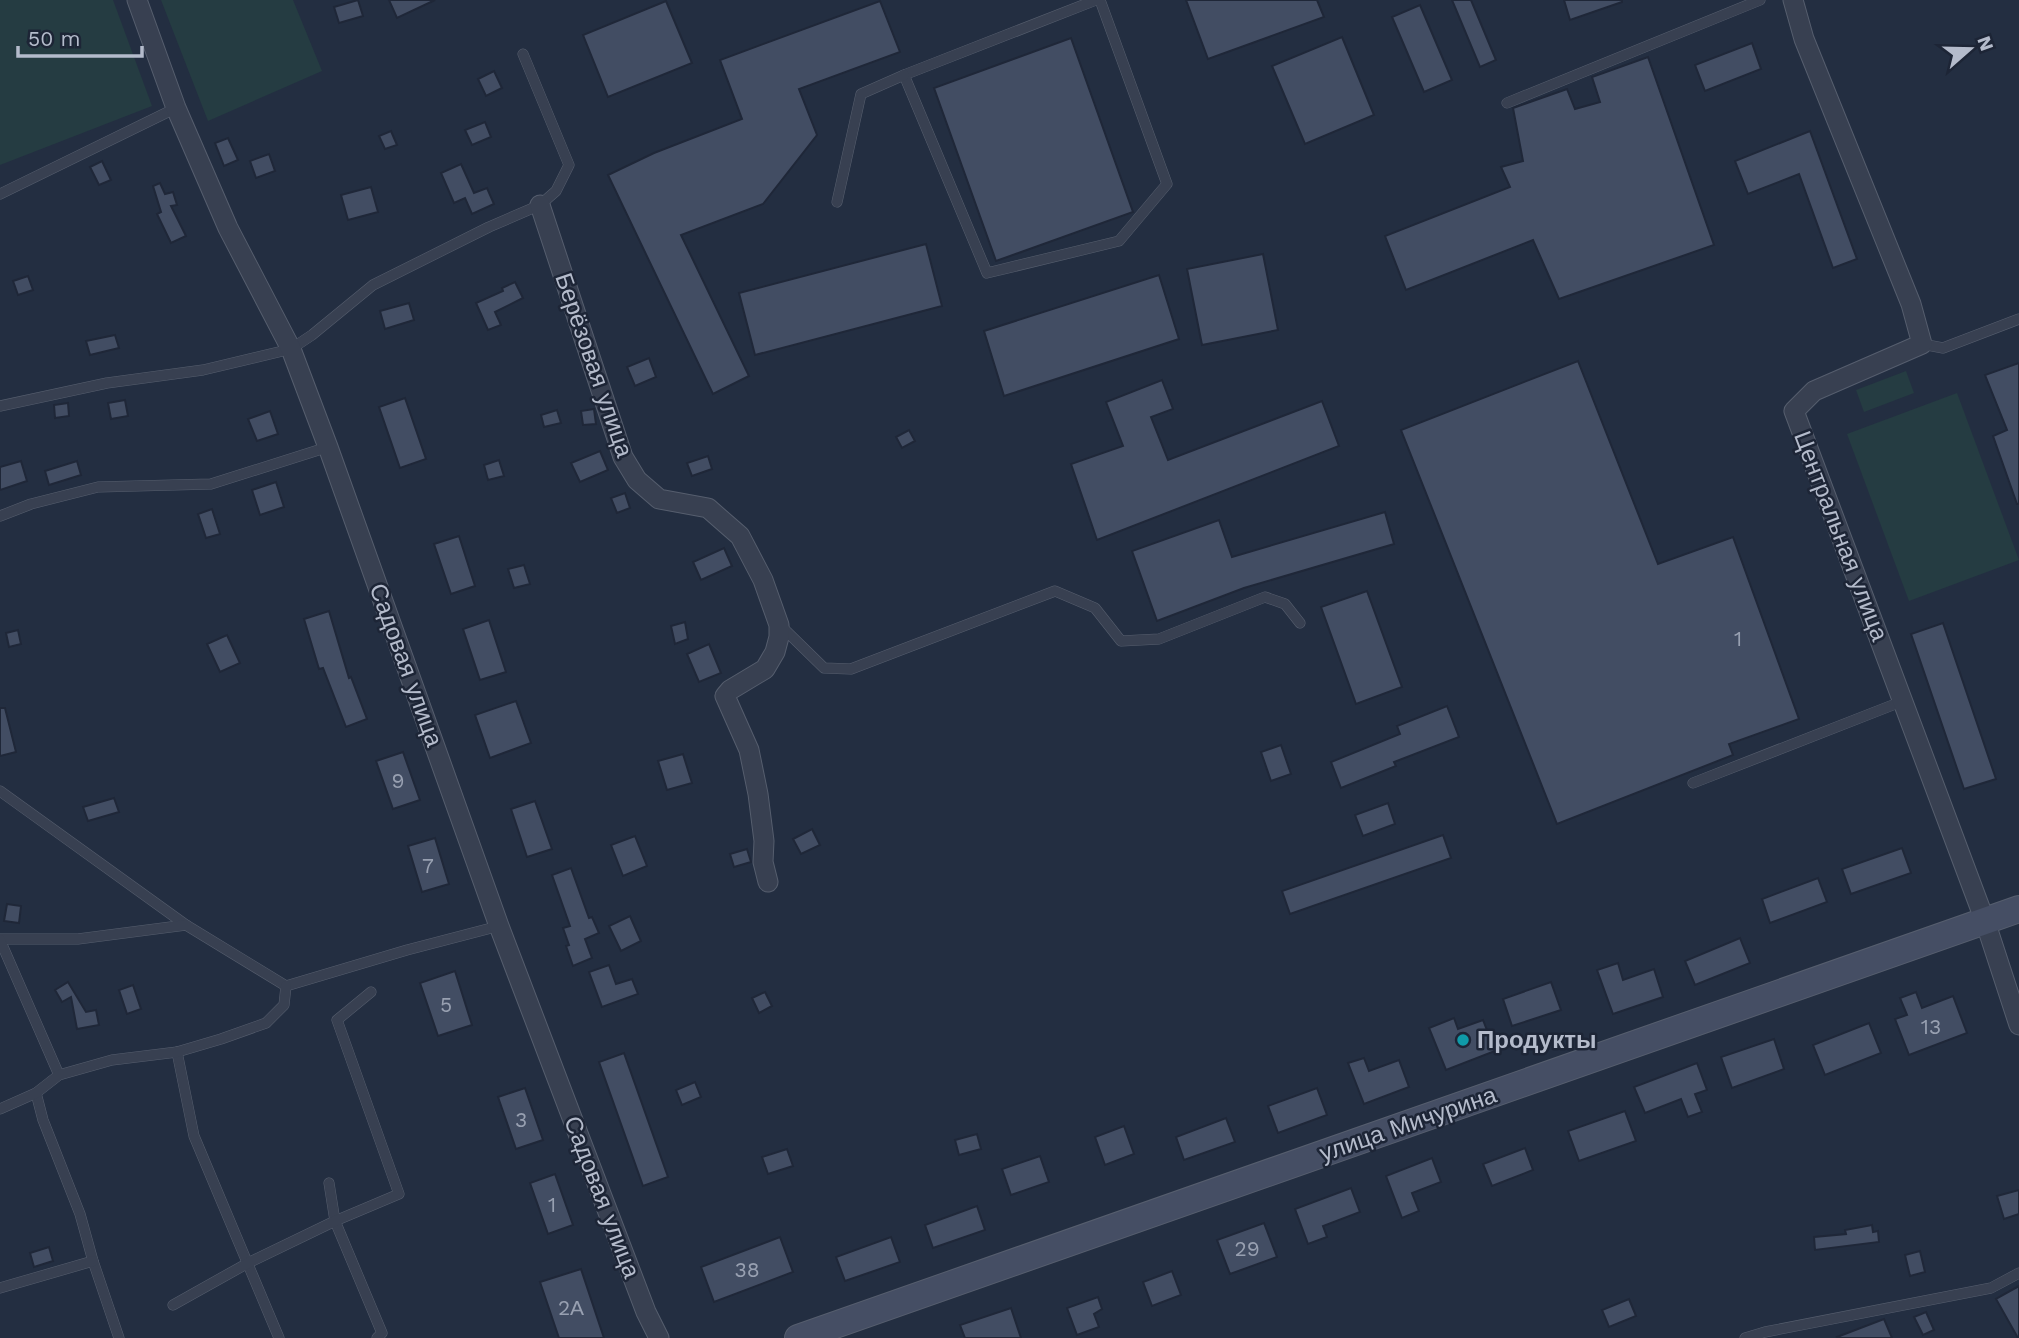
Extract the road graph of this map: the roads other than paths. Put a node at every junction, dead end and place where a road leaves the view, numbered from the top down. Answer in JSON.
{"nodes":[{"id":1,"x":137,"y":0,"type":"edge"},
{"id":2,"x":1098,"y":0,"type":"edge"},
{"id":3,"x":1760,"y":0,"type":"edge"},
{"id":4,"x":1793,"y":0,"type":"edge"},
{"id":5,"x":523,"y":54,"type":"dead end"},
{"id":6,"x":904,"y":75,"type":"junction"},
{"id":7,"x":1507,"y":103,"type":"dead end"},
{"id":8,"x":176,"y":108,"type":"junction"},
{"id":9,"x":0,"y":194,"type":"edge"},
{"id":10,"x":837,"y":202,"type":"dead end"},
{"id":11,"x":540,"y":205,"type":"junction"},
{"id":12,"x":2019,"y":319,"type":"edge"},
{"id":13,"x":1922,"y":344,"type":"junction"},
{"id":14,"x":291,"y":349,"type":"junction"},
{"id":15,"x":0,"y":406,"type":"edge"},
{"id":16,"x":328,"y":447,"type":"junction"},
{"id":17,"x":0,"y":516,"type":"edge"},
{"id":18,"x":1300,"y":623,"type":"dead end"},
{"id":19,"x":779,"y":625,"type":"junction"},
{"id":20,"x":1903,"y":701,"type":"junction"},
{"id":21,"x":1693,"y":783,"type":"dead end"},
{"id":22,"x":0,"y":791,"type":"edge"},
{"id":23,"x":768,"y":882,"type":"dead end"},
{"id":24,"x":2019,"y":909,"type":"edge"},
{"id":25,"x":1985,"y":921,"type":"junction"},
{"id":26,"x":186,"y":925,"type":"junction"},
{"id":27,"x":499,"y":926,"type":"junction"},
{"id":28,"x":0,"y":939,"type":"edge"},
{"id":29,"x":285,"y":986,"type":"junction"},
{"id":30,"x":371,"y":992,"type":"dead end"},
{"id":31,"x":2019,"y":1026,"type":"edge"},
{"id":32,"x":177,"y":1052,"type":"junction"},
{"id":33,"x":59,"y":1075,"type":"junction"},
{"id":34,"x":36,"y":1093,"type":"junction"},
{"id":35,"x":0,"y":1109,"type":"edge"},
{"id":36,"x":329,"y":1183,"type":"dead end"},
{"id":37,"x":335,"y":1221,"type":"junction"},
{"id":38,"x":93,"y":1261,"type":"junction"},
{"id":39,"x":248,"y":1263,"type":"junction"},
{"id":40,"x":2019,"y":1273,"type":"edge"},
{"id":41,"x":0,"y":1288,"type":"edge"},
{"id":42,"x":173,"y":1306,"type":"dead end"},
{"id":43,"x":119,"y":1338,"type":"edge"},
{"id":44,"x":279,"y":1338,"type":"edge"},
{"id":45,"x":377,"y":1338,"type":"edge"},
{"id":46,"x":659,"y":1338,"type":"edge"},
{"id":47,"x":798,"y":1338,"type":"edge"},
{"id":48,"x":1745,"y":1338,"type":"edge"}],
"edges":[{"from":1,"to":8,"type":"street","name":"Садовая улица"},
{"from":2,"to":6,"type":"lane"},
{"from":2,"to":6,"type":"lane"},
{"from":3,"to":7,"type":"lane"},
{"from":4,"to":13,"type":"street"},
{"from":5,"to":11,"type":"lane"},
{"from":6,"to":10,"type":"lane"},
{"from":8,"to":9,"type":"lane"},
{"from":8,"to":14,"type":"street","name":"Садовая улица"},
{"from":11,"to":14,"type":"lane"},
{"from":11,"to":19,"type":"street","name":"Берёзовая улица"},
{"from":12,"to":13,"type":"lane"},
{"from":13,"to":20,"type":"street","name":"Центральная улица"},
{"from":14,"to":15,"type":"lane"},
{"from":14,"to":16,"type":"street","name":"Садовая улица"},
{"from":16,"to":17,"type":"lane"},
{"from":16,"to":27,"type":"street","name":"Садовая улица"},
{"from":18,"to":19,"type":"lane"},
{"from":19,"to":23,"type":"street"},
{"from":20,"to":21,"type":"lane"},
{"from":20,"to":25,"type":"street","name":"Центральная улица"},
{"from":22,"to":26,"type":"lane"},
{"from":24,"to":25,"type":"street","name":"улица Мичурина"},
{"from":25,"to":31,"type":"street","name":"Центральная улица"},
{"from":25,"to":47,"type":"street","name":"улица Мичурина"},
{"from":26,"to":28,"type":"lane"},
{"from":26,"to":29,"type":"lane"},
{"from":27,"to":29,"type":"lane"},
{"from":27,"to":46,"type":"street","name":"Садовая улица"},
{"from":28,"to":33,"type":"lane"},
{"from":29,"to":32,"type":"lane"},
{"from":30,"to":37,"type":"lane"},
{"from":32,"to":33,"type":"lane"},
{"from":32,"to":39,"type":"lane"},
{"from":33,"to":34,"type":"lane"},
{"from":34,"to":35,"type":"lane"},
{"from":34,"to":38,"type":"lane"},
{"from":36,"to":37,"type":"lane"},
{"from":37,"to":39,"type":"lane"},
{"from":37,"to":45,"type":"lane"},
{"from":38,"to":41,"type":"lane"},
{"from":38,"to":43,"type":"lane"},
{"from":39,"to":42,"type":"lane"},
{"from":39,"to":44,"type":"lane"},
{"from":40,"to":48,"type":"lane"}]}
